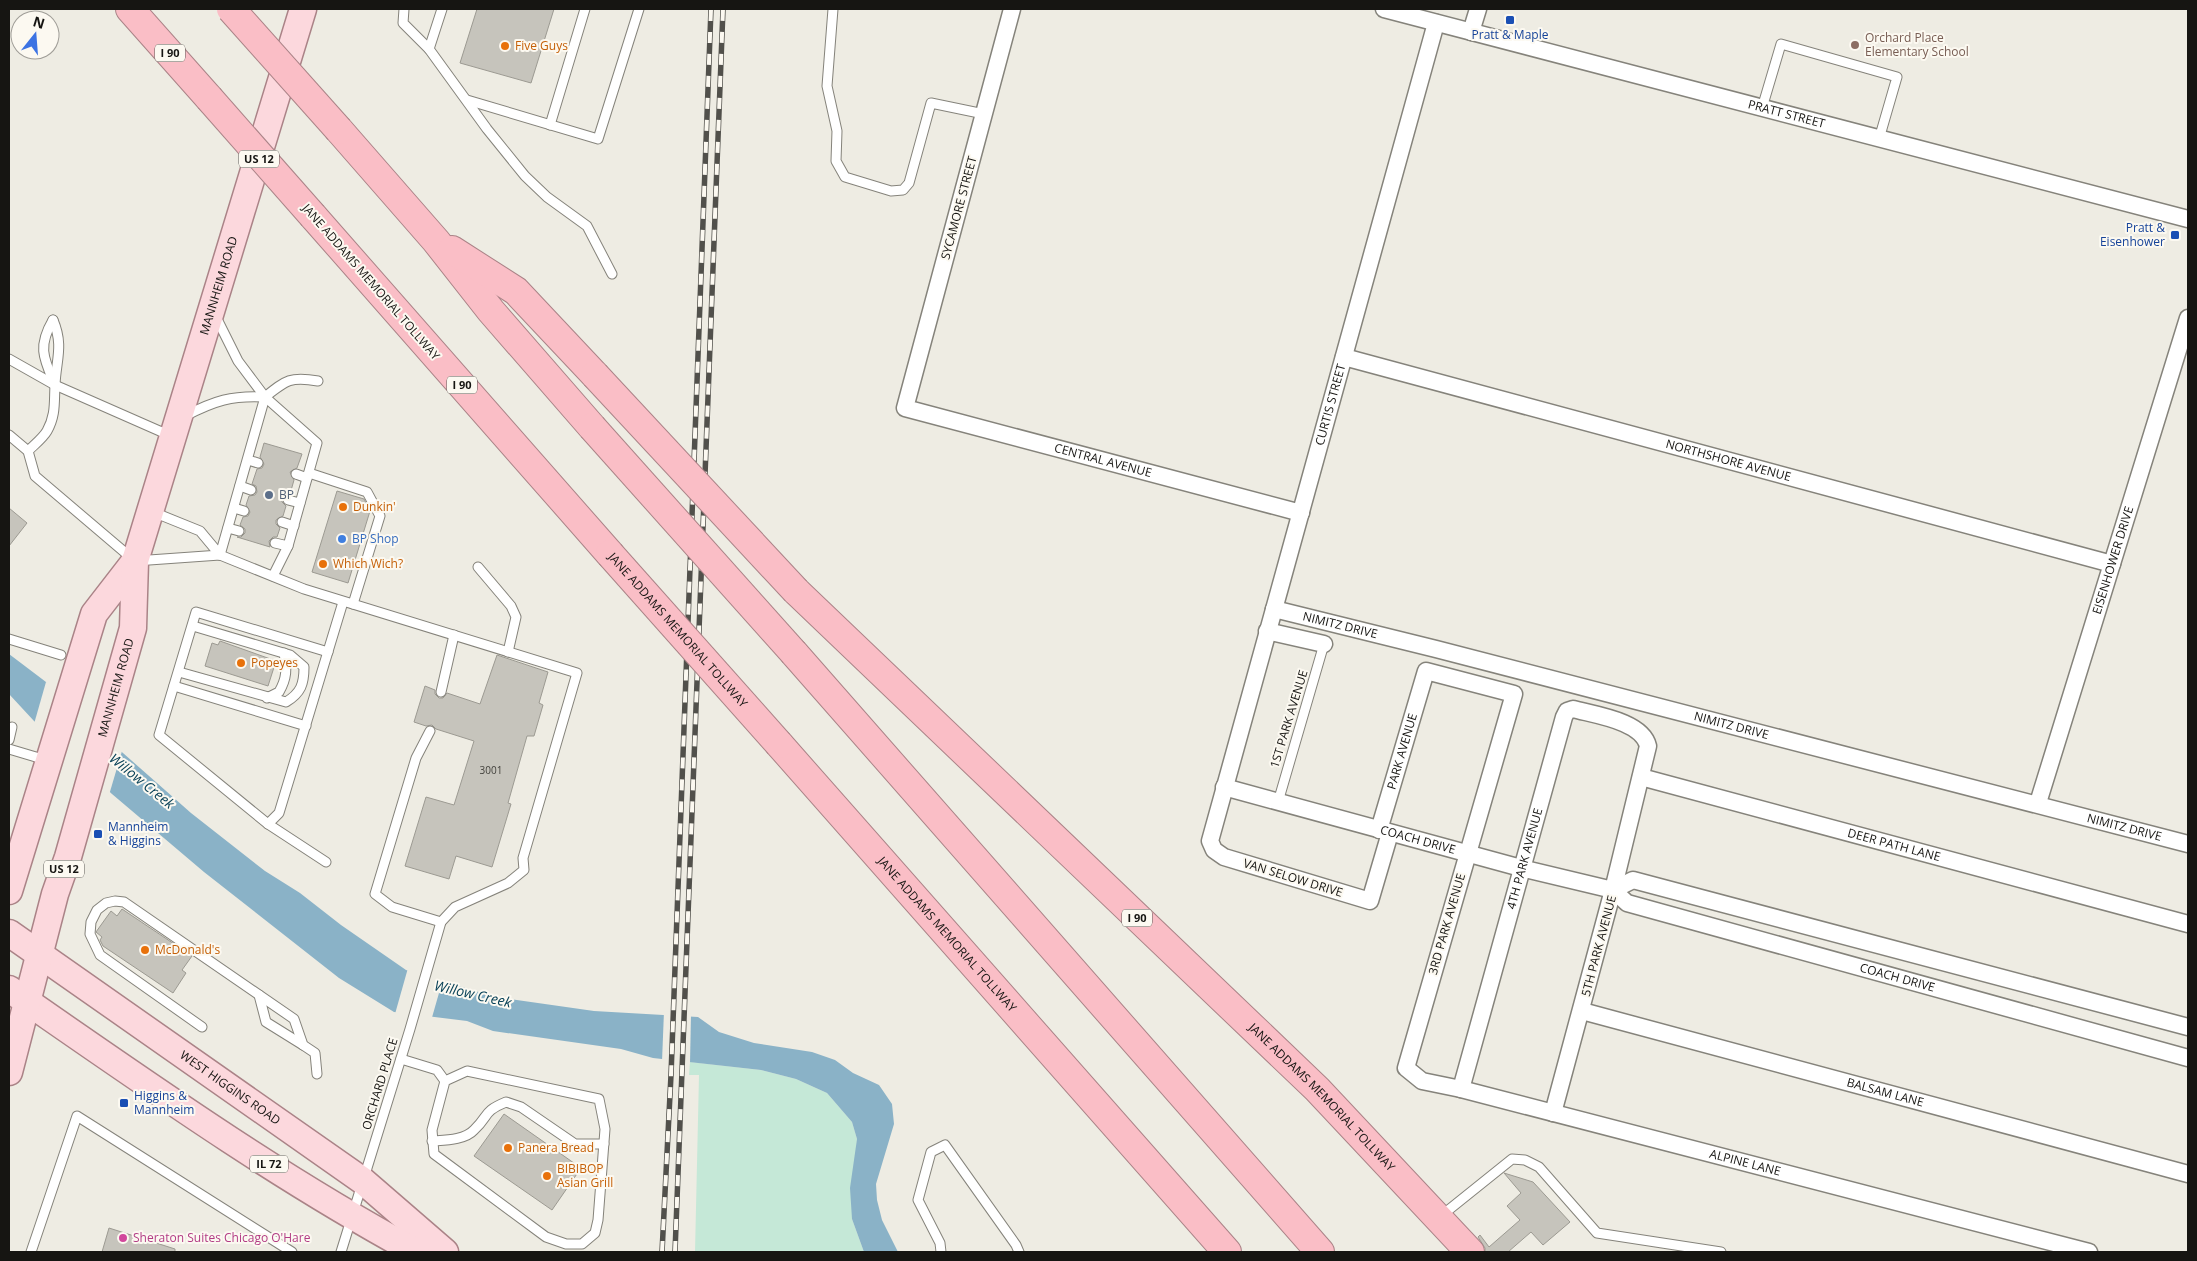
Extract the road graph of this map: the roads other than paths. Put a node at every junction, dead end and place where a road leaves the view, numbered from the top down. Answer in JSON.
{"nodes":[{"id":1,"x":130,"y":9,"type":"edge"},
{"id":2,"x":231,"y":9,"type":"edge"},
{"id":3,"x":303,"y":9,"type":"edge"},
{"id":4,"x":404,"y":9,"type":"edge"},
{"id":5,"x":442,"y":9,"type":"edge"},
{"id":6,"x":585,"y":9,"type":"edge"},
{"id":7,"x":639,"y":9,"type":"edge"},
{"id":8,"x":833,"y":9,"type":"edge"},
{"id":9,"x":1012,"y":9,"type":"edge"},
{"id":10,"x":1384,"y":9,"type":"edge"},
{"id":11,"x":1478,"y":9,"type":"edge"},
{"id":12,"x":1436,"y":23,"type":"junction"},
{"id":13,"x":1471,"y":32,"type":"junction"},
{"id":14,"x":429,"y":49,"type":"junction"},
{"id":15,"x":467,"y":100,"type":"junction"},
{"id":16,"x":1762,"y":108,"type":"junction"},
{"id":17,"x":984,"y":114,"type":"junction"},
{"id":18,"x":550,"y":125,"type":"junction"},
{"id":19,"x":1879,"y":139,"type":"junction"},
{"id":20,"x":2188,"y":219,"type":"edge"},
{"id":21,"x":436,"y":240,"type":"junction"},
{"id":22,"x":612,"y":274,"type":"dead end"},
{"id":23,"x":212,"y":308,"type":"junction"},
{"id":24,"x":2188,"y":318,"type":"edge"},
{"id":25,"x":1344,"y":357,"type":"junction"},
{"id":26,"x":9,"y":359,"type":"edge"},
{"id":27,"x":318,"y":381,"type":"dead end"},
{"id":28,"x":55,"y":385,"type":"junction"},
{"id":29,"x":265,"y":397,"type":"junction"},
{"id":30,"x":905,"y":408,"type":"joint"},
{"id":31,"x":175,"y":428,"type":"junction"},
{"id":32,"x":9,"y":435,"type":"edge"},
{"id":33,"x":28,"y":451,"type":"junction"},
{"id":34,"x":248,"y":460,"type":"junction"},
{"id":35,"x":258,"y":463,"type":"dead end"},
{"id":36,"x":296,"y":474,"type":"dead end"},
{"id":37,"x":308,"y":476,"type":"junction"},
{"id":38,"x":240,"y":486,"type":"junction"},
{"id":39,"x":251,"y":490,"type":"dead end"},
{"id":40,"x":288,"y":500,"type":"dead end"},
{"id":41,"x":300,"y":503,"type":"junction"},
{"id":42,"x":234,"y":508,"type":"junction"},
{"id":43,"x":150,"y":511,"type":"junction"},
{"id":44,"x":244,"y":511,"type":"dead end"},
{"id":45,"x":1301,"y":513,"type":"junction"},
{"id":46,"x":282,"y":522,"type":"dead end"},
{"id":47,"x":294,"y":526,"type":"junction"},
{"id":48,"x":228,"y":528,"type":"junction"},
{"id":49,"x":238,"y":531,"type":"dead end"},
{"id":50,"x":275,"y":543,"type":"dead end"},
{"id":51,"x":288,"y":546,"type":"junction"},
{"id":52,"x":220,"y":555,"type":"junction"},
{"id":53,"x":135,"y":561,"type":"junction"},
{"id":54,"x":2112,"y":564,"type":"junction"},
{"id":55,"x":478,"y":567,"type":"dead end"},
{"id":56,"x":273,"y":576,"type":"junction"},
{"id":57,"x":343,"y":602,"type":"junction"},
{"id":58,"x":353,"y":604,"type":"junction"},
{"id":59,"x":1274,"y":609,"type":"junction"},
{"id":60,"x":193,"y":626,"type":"junction"},
{"id":61,"x":1268,"y":631,"type":"junction"},
{"id":62,"x":454,"y":635,"type":"junction"},
{"id":63,"x":9,"y":639,"type":"edge"},
{"id":64,"x":1324,"y":644,"type":"joint"},
{"id":65,"x":328,"y":652,"type":"junction"},
{"id":66,"x":508,"y":652,"type":"junction"},
{"id":67,"x":284,"y":653,"type":"junction"},
{"id":68,"x":61,"y":654,"type":"dead end"},
{"id":69,"x":1426,"y":671,"type":"joint"},
{"id":70,"x":179,"y":672,"type":"junction"},
{"id":71,"x":174,"y":686,"type":"junction"},
{"id":72,"x":441,"y":692,"type":"dead end"},
{"id":73,"x":267,"y":698,"type":"junction"},
{"id":74,"x":306,"y":726,"type":"junction"},
{"id":75,"x":12,"y":728,"type":"dead end"},
{"id":76,"x":430,"y":731,"type":"dead end"},
{"id":77,"x":9,"y":740,"type":"edge"},
{"id":78,"x":9,"y":749,"type":"edge"},
{"id":79,"x":50,"y":757,"type":"junction"},
{"id":80,"x":1641,"y":777,"type":"junction"},
{"id":81,"x":1224,"y":787,"type":"junction"},
{"id":82,"x":1278,"y":802,"type":"junction"},
{"id":83,"x":2038,"y":803,"type":"junction"},
{"id":84,"x":268,"y":824,"type":"junction"},
{"id":85,"x":1384,"y":832,"type":"junction"},
{"id":86,"x":2188,"y":844,"type":"edge"},
{"id":87,"x":1467,"y":854,"type":"junction"},
{"id":88,"x":326,"y":862,"type":"dead end"},
{"id":89,"x":1521,"y":868,"type":"junction"},
{"id":90,"x":1613,"y":890,"type":"junction"},
{"id":91,"x":9,"y":892,"type":"edge"},
{"id":92,"x":441,"y":922,"type":"junction"},
{"id":93,"x":2188,"y":924,"type":"edge"},
{"id":94,"x":9,"y":933,"type":"edge"},
{"id":95,"x":39,"y":952,"type":"junction"},
{"id":96,"x":259,"y":995,"type":"junction"},
{"id":97,"x":18,"y":996,"type":"edge"},
{"id":98,"x":1582,"y":1011,"type":"junction"},
{"id":99,"x":202,"y":1027,"type":"dead end"},
{"id":100,"x":2188,"y":1027,"type":"edge"},
{"id":101,"x":303,"y":1045,"type":"junction"},
{"id":102,"x":2188,"y":1058,"type":"edge"},
{"id":103,"x":401,"y":1060,"type":"junction"},
{"id":104,"x":1406,"y":1068,"type":"joint"},
{"id":105,"x":9,"y":1072,"type":"edge"},
{"id":106,"x":317,"y":1074,"type":"dead end"},
{"id":107,"x":445,"y":1081,"type":"junction"},
{"id":108,"x":1461,"y":1089,"type":"junction"},
{"id":109,"x":1553,"y":1113,"type":"junction"},
{"id":110,"x":432,"y":1142,"type":"junction"},
{"id":111,"x":604,"y":1144,"type":"junction"},
{"id":112,"x":2188,"y":1174,"type":"edge"},
{"id":113,"x":363,"y":1181,"type":"junction"},
{"id":114,"x":352,"y":1217,"type":"junction"},
{"id":115,"x":1438,"y":1218,"type":"junction"},
{"id":116,"x":32,"y":1252,"type":"edge"},
{"id":117,"x":292,"y":1252,"type":"edge"},
{"id":118,"x":341,"y":1252,"type":"edge"},
{"id":119,"x":416,"y":1252,"type":"edge"},
{"id":120,"x":445,"y":1252,"type":"edge"},
{"id":121,"x":942,"y":1252,"type":"edge"},
{"id":122,"x":1019,"y":1252,"type":"edge"},
{"id":123,"x":1227,"y":1252,"type":"edge"},
{"id":124,"x":1320,"y":1252,"type":"edge"},
{"id":125,"x":1470,"y":1252,"type":"edge"},
{"id":126,"x":1721,"y":1252,"type":"edge"},
{"id":127,"x":2089,"y":1252,"type":"edge"}],
"edges":[{"from":1,"to":123,"type":"highway","name":"JANE ADDAMS MEMORIAL TOLLWAY","number":"I 90","bridge":true},
{"from":2,"to":21,"type":"highway","name":"JANE ADDAMS MEMORIAL TOLLWAY","number":"I 90","bridge":true},
{"from":3,"to":23,"type":"main road","name":"MANNHEIM ROAD","number":"US 12"},
{"from":4,"to":14,"type":"lane"},
{"from":5,"to":14,"type":"lane"},
{"from":6,"to":18,"type":"lane"},
{"from":7,"to":18,"type":"lane"},
{"from":8,"to":17,"type":"lane"},
{"from":9,"to":17,"type":"street","name":"SYCAMORE STREET"},
{"from":10,"to":12,"type":"street","name":"PRATT STREET"},
{"from":11,"to":13,"type":"street"},
{"from":12,"to":13,"type":"street","name":"PRATT STREET"},
{"from":12,"to":25,"type":"street","name":"CURTIS STREET"},
{"from":13,"to":16,"type":"street","name":"PRATT STREET"},
{"from":14,"to":15,"type":"lane"},
{"from":15,"to":18,"type":"lane"},
{"from":15,"to":22,"type":"lane"},
{"from":16,"to":19,"type":"street","name":"PRATT STREET"},
{"from":16,"to":19,"type":"lane"},
{"from":17,"to":30,"type":"street","name":"SYCAMORE STREET"},
{"from":19,"to":20,"type":"street","name":"PRATT STREET"},
{"from":21,"to":115,"type":"highway","name":"JANE ADDAMS MEMORIAL TOLLWAY","number":"I 90","bridge":true},
{"from":21,"to":124,"type":"highway","name":"JANE ADDAMS MEMORIAL TOLLWAY","number":"I 90","bridge":true},
{"from":23,"to":29,"type":"lane"},
{"from":23,"to":31,"type":"main road","name":"MANNHEIM ROAD","number":"US 12"},
{"from":24,"to":54,"type":"street","name":"EISENHOWER DRIVE"},
{"from":25,"to":45,"type":"street","name":"CURTIS STREET"},
{"from":25,"to":54,"type":"street","name":"NORTHSHORE AVENUE"},
{"from":26,"to":28,"type":"lane"},
{"from":27,"to":29,"type":"lane"},
{"from":28,"to":28,"type":"lane"},
{"from":28,"to":31,"type":"lane"},
{"from":28,"to":33,"type":"lane"},
{"from":29,"to":31,"type":"lane"},
{"from":29,"to":34,"type":"lane"},
{"from":29,"to":37,"type":"lane"},
{"from":30,"to":45,"type":"street","name":"CENTRAL AVENUE"},
{"from":31,"to":43,"type":"main road","name":"MANNHEIM ROAD","number":"US 12"},
{"from":32,"to":33,"type":"lane"},
{"from":33,"to":53,"type":"lane"},
{"from":34,"to":35,"type":"lane"},
{"from":34,"to":38,"type":"lane"},
{"from":36,"to":37,"type":"lane"},
{"from":37,"to":41,"type":"lane"},
{"from":37,"to":58,"type":"lane"},
{"from":38,"to":39,"type":"lane"},
{"from":38,"to":42,"type":"lane"},
{"from":40,"to":41,"type":"lane"},
{"from":41,"to":47,"type":"lane"},
{"from":42,"to":44,"type":"lane"},
{"from":42,"to":48,"type":"lane"},
{"from":43,"to":52,"type":"lane"},
{"from":43,"to":53,"type":"main road","name":"MANNHEIM ROAD","number":"US 12"},
{"from":45,"to":59,"type":"street","name":"CURTIS STREET"},
{"from":46,"to":47,"type":"lane"},
{"from":47,"to":51,"type":"lane"},
{"from":48,"to":49,"type":"lane"},
{"from":48,"to":52,"type":"lane"},
{"from":50,"to":51,"type":"lane"},
{"from":51,"to":56,"type":"lane"},
{"from":52,"to":53,"type":"lane"},
{"from":52,"to":56,"type":"lane"},
{"from":53,"to":79,"type":"main road","name":"MANNHEIM ROAD","number":"US 12"},
{"from":53,"to":95,"type":"main road","name":"MANNHEIM ROAD","number":"US 12"},
{"from":54,"to":83,"type":"street","name":"EISENHOWER DRIVE"},
{"from":55,"to":66,"type":"lane"},
{"from":56,"to":57,"type":"lane"},
{"from":57,"to":58,"type":"lane"},
{"from":57,"to":65,"type":"lane"},
{"from":58,"to":62,"type":"lane"},
{"from":59,"to":61,"type":"street","name":"CURTIS STREET"},
{"from":59,"to":83,"type":"street","name":"NIMITZ DRIVE"},
{"from":60,"to":65,"type":"lane"},
{"from":60,"to":67,"type":"lane"},
{"from":60,"to":70,"type":"lane"},
{"from":61,"to":64,"type":"street"},
{"from":61,"to":81,"type":"street","name":"CURTIS STREET"},
{"from":62,"to":66,"type":"lane"},
{"from":62,"to":72,"type":"lane"},
{"from":63,"to":68,"type":"lane"},
{"from":64,"to":82,"type":"lane","name":"1ST PARK AVENUE"},
{"from":65,"to":74,"type":"lane"},
{"from":66,"to":92,"type":"lane"},
{"from":67,"to":73,"type":"lane"},
{"from":67,"to":73,"type":"lane"},
{"from":69,"to":85,"type":"street","name":"PARK AVENUE"},
{"from":69,"to":87,"type":"street","name":"3RD PARK AVENUE"},
{"from":70,"to":71,"type":"lane"},
{"from":70,"to":73,"type":"lane"},
{"from":71,"to":74,"type":"lane"},
{"from":71,"to":84,"type":"lane"},
{"from":74,"to":84,"type":"lane"},
{"from":75,"to":77,"type":"lane"},
{"from":76,"to":92,"type":"lane"},
{"from":78,"to":79,"type":"lane"},
{"from":79,"to":91,"type":"main road","name":"MANNHEIM ROAD","number":"US 12"},
{"from":80,"to":89,"type":"street","name":"4TH PARK AVENUE"},
{"from":80,"to":90,"type":"street","name":"5TH PARK AVENUE"},
{"from":80,"to":93,"type":"street","name":"DEER PATH LANE"},
{"from":81,"to":82,"type":"street","name":"COACH DRIVE"},
{"from":81,"to":85,"type":"street","name":"VAN SELOW DRIVE"},
{"from":82,"to":85,"type":"street","name":"COACH DRIVE"},
{"from":83,"to":86,"type":"street","name":"NIMITZ DRIVE"},
{"from":84,"to":88,"type":"lane"},
{"from":85,"to":87,"type":"street","name":"COACH DRIVE"},
{"from":87,"to":89,"type":"street","name":"COACH DRIVE"},
{"from":87,"to":104,"type":"street","name":"3RD PARK AVENUE"},
{"from":89,"to":90,"type":"street","name":"COACH DRIVE"},
{"from":89,"to":108,"type":"street","name":"4TH PARK AVENUE"},
{"from":90,"to":98,"type":"street","name":"5TH PARK AVENUE"},
{"from":90,"to":100,"type":"street"},
{"from":90,"to":102,"type":"street","name":"COACH DRIVE"},
{"from":92,"to":103,"type":"lane","name":"ORCHARD PLACE"},
{"from":94,"to":95,"type":"main road","name":"WEST HIGGINS ROAD"},
{"from":95,"to":97,"type":"main road","name":"MANNHEIM ROAD","number":"US 12"},
{"from":95,"to":113,"type":"main road","name":"WEST HIGGINS ROAD"},
{"from":96,"to":99,"type":"lane"},
{"from":96,"to":101,"type":"lane"},
{"from":96,"to":101,"type":"lane"},
{"from":97,"to":105,"type":"main road","name":"MANNHEIM ROAD","number":"US 12"},
{"from":97,"to":114,"type":"main road","number":"IL 72"},
{"from":98,"to":109,"type":"street","name":"5TH PARK AVENUE"},
{"from":98,"to":112,"type":"street","name":"BALSAM LANE"},
{"from":101,"to":106,"type":"lane"},
{"from":103,"to":107,"type":"lane"},
{"from":103,"to":113,"type":"lane","name":"ORCHARD PLACE"},
{"from":104,"to":108,"type":"street","name":"ALPINE LANE"},
{"from":107,"to":110,"type":"lane"},
{"from":107,"to":111,"type":"lane"},
{"from":108,"to":109,"type":"street","name":"ALPINE LANE"},
{"from":109,"to":127,"type":"street","name":"ALPINE LANE"},
{"from":110,"to":111,"type":"lane"},
{"from":110,"to":111,"type":"lane"},
{"from":113,"to":114,"type":"lane","name":"ORCHARD PLACE"},
{"from":113,"to":120,"type":"main road","name":"WEST HIGGINS ROAD"},
{"from":114,"to":118,"type":"lane","name":"ORCHARD PLACE"},
{"from":114,"to":119,"type":"main road","number":"IL 72"},
{"from":115,"to":125,"type":"highway","name":"JANE ADDAMS MEMORIAL TOLLWAY","number":"I 90"},
{"from":115,"to":126,"type":"lane"},
{"from":116,"to":117,"type":"lane"},
{"from":121,"to":122,"type":"lane"}]}
